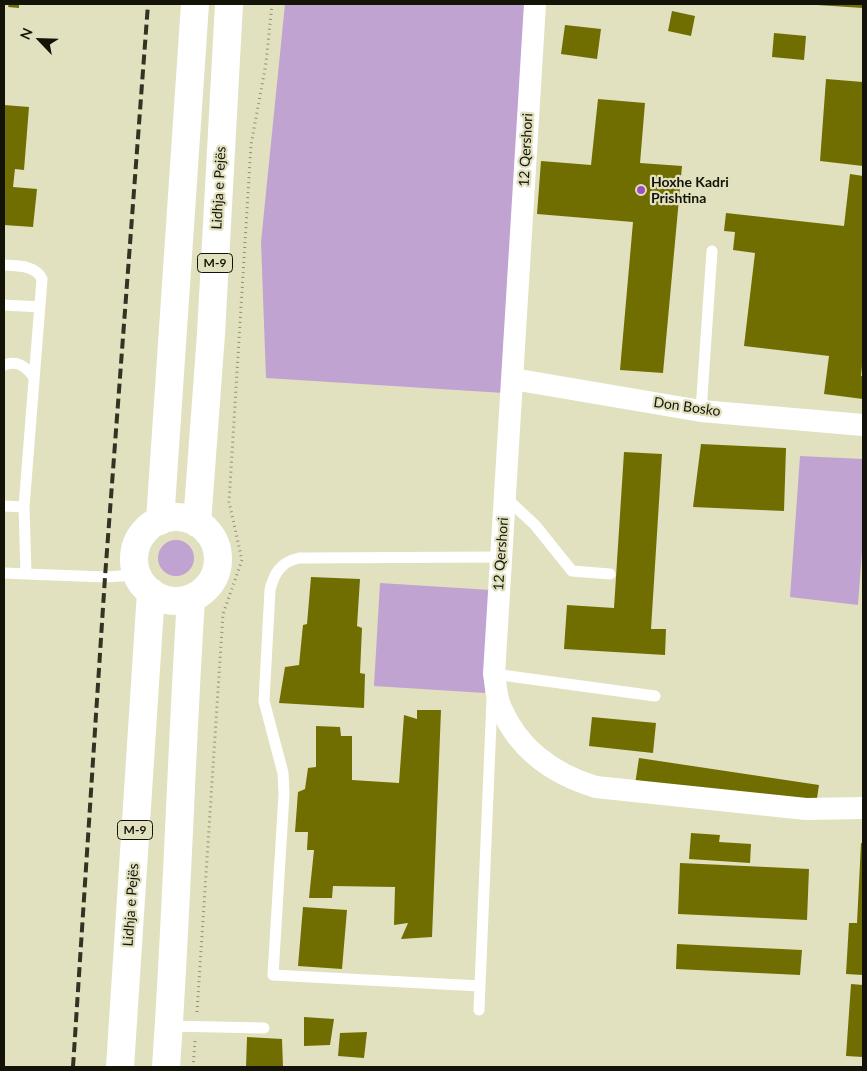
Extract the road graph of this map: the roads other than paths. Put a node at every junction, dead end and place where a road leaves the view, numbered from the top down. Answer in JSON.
{"nodes":[{"id":1,"x":195,"y":4,"type":"edge"},
{"id":2,"x":229,"y":4,"type":"edge"},
{"id":3,"x":535,"y":4,"type":"edge"},
{"id":4,"x":712,"y":251,"type":"dead end"},
{"id":5,"x":4,"y":265,"type":"edge"},
{"id":6,"x":4,"y":305,"type":"edge"},
{"id":7,"x":40,"y":307,"type":"junction"},
{"id":8,"x":4,"y":365,"type":"edge"},
{"id":9,"x":33,"y":376,"type":"junction"},
{"id":10,"x":512,"y":379,"type":"junction"},
{"id":11,"x":701,"y":410,"type":"junction"},
{"id":12,"x":863,"y":426,"type":"edge"},
{"id":13,"x":505,"y":497,"type":"junction"},
{"id":14,"x":4,"y":506,"type":"edge"},
{"id":15,"x":24,"y":507,"type":"junction"},
{"id":16,"x":160,"y":521,"type":"junction"},
{"id":17,"x":197,"y":523,"type":"junction"},
{"id":18,"x":501,"y":556,"type":"junction"},
{"id":19,"x":4,"y":573,"type":"edge"},
{"id":20,"x":26,"y":574,"type":"junction"},
{"id":21,"x":610,"y":574,"type":"dead end"},
{"id":22,"x":144,"y":584,"type":"junction"},
{"id":23,"x":191,"y":598,"type":"junction"},
{"id":24,"x":494,"y":674,"type":"junction"},
{"id":25,"x":655,"y":696,"type":"dead end"},
{"id":26,"x":863,"y":808,"type":"edge"},
{"id":27,"x":480,"y":986,"type":"junction"},
{"id":28,"x":479,"y":1010,"type":"dead end"},
{"id":29,"x":169,"y":1026,"type":"junction"},
{"id":30,"x":264,"y":1028,"type":"dead end"},
{"id":31,"x":120,"y":1067,"type":"edge"},
{"id":32,"x":166,"y":1067,"type":"edge"}],
"edges":[{"from":1,"to":16,"type":"highway","number":"M-9"},
{"from":2,"to":17,"type":"highway","name":"Lidhja e Pejës","number":"M-9"},
{"from":3,"to":10,"type":"street","name":"12 Qershori"},
{"from":4,"to":11,"type":"lane"},
{"from":5,"to":7,"type":"lane"},
{"from":6,"to":7,"type":"lane"},
{"from":7,"to":9,"type":"lane"},
{"from":8,"to":9,"type":"lane"},
{"from":9,"to":15,"type":"lane"},
{"from":10,"to":11,"type":"street","name":"Don Bosko"},
{"from":10,"to":13,"type":"street","name":"12 Qershori"},
{"from":11,"to":12,"type":"street","name":"Don Bosko"},
{"from":13,"to":18,"type":"street","name":"12 Qershori"},
{"from":13,"to":21,"type":"lane"},
{"from":14,"to":15,"type":"lane"},
{"from":15,"to":20,"type":"lane"},
{"from":16,"to":17,"type":"highway"},
{"from":16,"to":22,"type":"highway"},
{"from":17,"to":23,"type":"highway"},
{"from":18,"to":24,"type":"street","name":"12 Qershori"},
{"from":18,"to":27,"type":"lane"},
{"from":19,"to":20,"type":"lane"},
{"from":20,"to":22,"type":"lane"},
{"from":22,"to":23,"type":"highway"},
{"from":22,"to":31,"type":"highway","name":"Lidhja e Pejës","number":"M-9"},
{"from":23,"to":29,"type":"highway"},
{"from":24,"to":25,"type":"lane"},
{"from":24,"to":26,"type":"street","name":"12 Qershori"},
{"from":24,"to":27,"type":"lane"},
{"from":27,"to":28,"type":"lane"},
{"from":29,"to":30,"type":"lane"},
{"from":29,"to":32,"type":"highway"}]}
